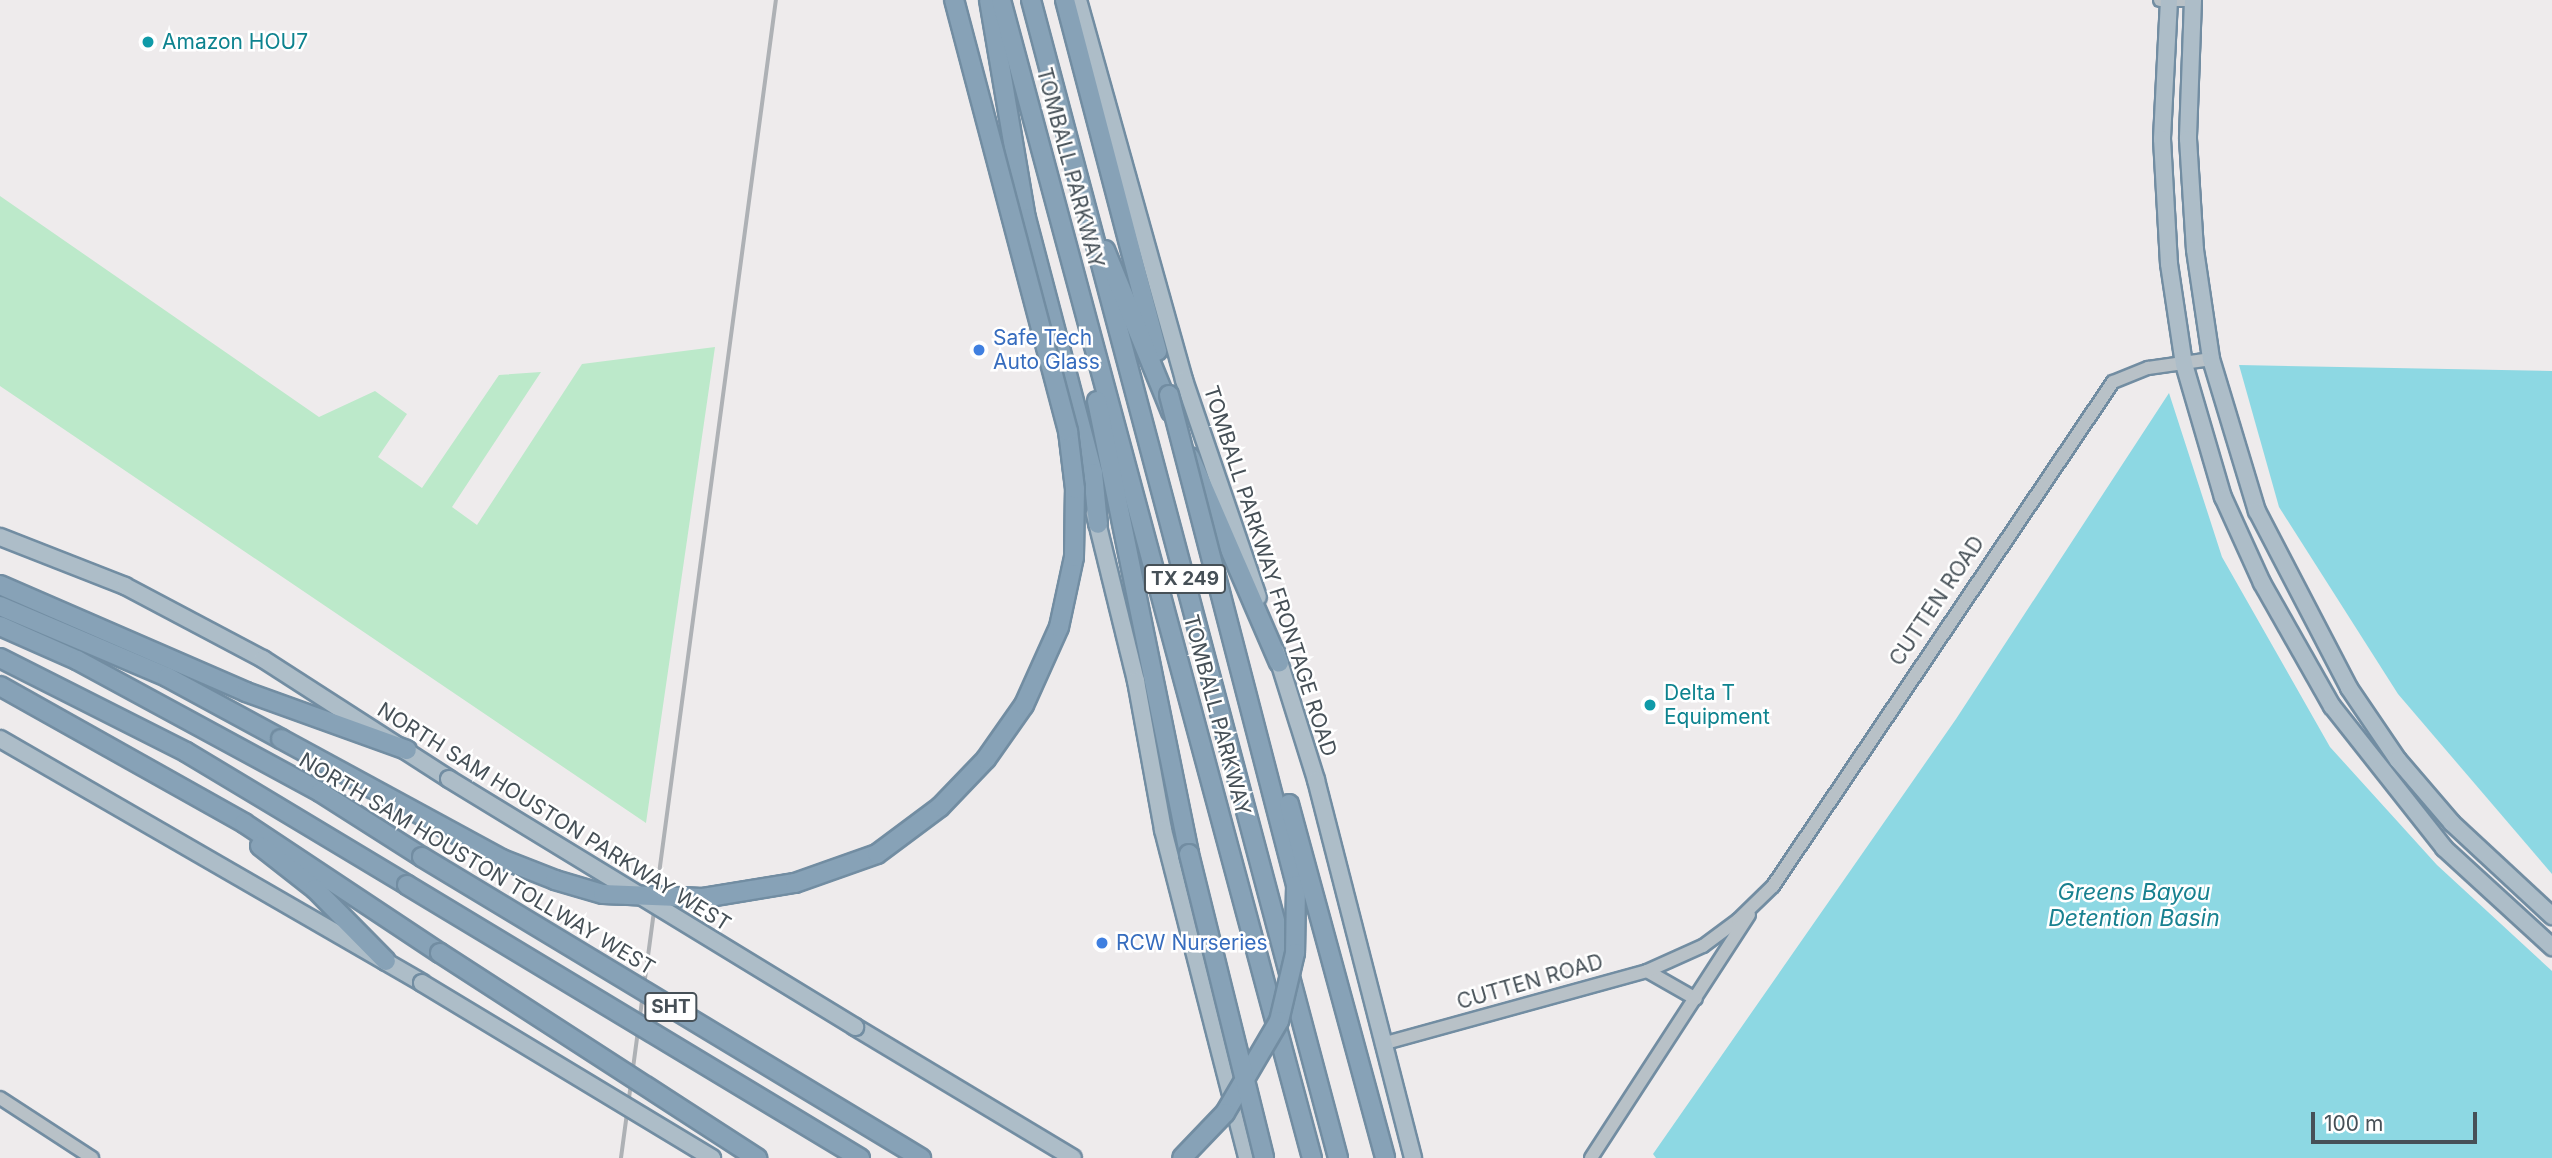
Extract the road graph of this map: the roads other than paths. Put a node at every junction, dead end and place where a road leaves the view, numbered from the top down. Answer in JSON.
{"nodes":[{"id":1,"x":954,"y":0,"type":"edge"},
{"id":2,"x":962,"y":0,"type":"edge"},
{"id":3,"x":989,"y":0,"type":"edge"},
{"id":4,"x":1001,"y":0,"type":"edge"},
{"id":5,"x":1031,"y":0,"type":"edge"},
{"id":6,"x":1065,"y":0,"type":"edge"},
{"id":7,"x":1078,"y":0,"type":"edge"},
{"id":8,"x":2193,"y":0,"type":"edge"},
{"id":9,"x":2166,"y":1,"type":"edge"},
{"id":10,"x":1090,"y":220,"type":"junction"},
{"id":11,"x":1061,"y":223,"type":"junction"},
{"id":12,"x":2211,"y":359,"type":"junction"},
{"id":13,"x":2183,"y":364,"type":"junction"},
{"id":14,"x":1169,"y":395,"type":"junction"},
{"id":15,"x":1098,"y":524,"type":"junction"},
{"id":16,"x":0,"y":537,"type":"edge"},
{"id":17,"x":0,"y":585,"type":"edge"},
{"id":18,"x":0,"y":606,"type":"edge"},
{"id":19,"x":0,"y":626,"type":"edge"},
{"id":20,"x":0,"y":658,"type":"edge"},
{"id":21,"x":1279,"y":663,"type":"junction"},
{"id":22,"x":0,"y":686,"type":"edge"},
{"id":23,"x":0,"y":695,"type":"edge"},
{"id":24,"x":0,"y":739,"type":"edge"},
{"id":25,"x":407,"y":750,"type":"junction"},
{"id":26,"x":1754,"y":904,"type":"junction"},
{"id":27,"x":2552,"y":916,"type":"edge"},
{"id":28,"x":2552,"y":947,"type":"edge"},
{"id":29,"x":386,"y":961,"type":"junction"},
{"id":30,"x":1647,"y":971,"type":"junction"},
{"id":31,"x":1696,"y":999,"type":"junction"},
{"id":32,"x":1382,"y":1044,"type":"junction"},
{"id":33,"x":0,"y":1098,"type":"edge"},
{"id":34,"x":1242,"y":1137,"type":"junction"},
{"id":35,"x":92,"y":1158,"type":"edge"},
{"id":36,"x":712,"y":1158,"type":"edge"},
{"id":37,"x":757,"y":1158,"type":"edge"},
{"id":38,"x":860,"y":1158,"type":"edge"},
{"id":39,"x":921,"y":1158,"type":"edge"},
{"id":40,"x":1073,"y":1158,"type":"edge"},
{"id":41,"x":1182,"y":1158,"type":"edge"},
{"id":42,"x":1238,"y":1158,"type":"edge"},
{"id":43,"x":1247,"y":1158,"type":"edge"},
{"id":44,"x":1264,"y":1158,"type":"edge"},
{"id":45,"x":1312,"y":1158,"type":"edge"},
{"id":46,"x":1338,"y":1158,"type":"edge"},
{"id":47,"x":1385,"y":1158,"type":"edge"},
{"id":48,"x":1413,"y":1158,"type":"edge"},
{"id":49,"x":1591,"y":1158,"type":"edge"}],
"edges":[{"from":1,"to":18,"type":"highway","bridge":true},
{"from":2,"to":15,"type":"main road"},
{"from":3,"to":15,"type":"highway"},
{"from":4,"to":11,"type":"highway","name":"TOMBALL PARKWAY","number":"TX 249"},
{"from":5,"to":10,"type":"highway","name":"TOMBALL PARKWAY","number":"TX 249"},
{"from":6,"to":14,"type":"highway"},
{"from":7,"to":21,"type":"main road","name":"TOMBALL PARKWAY FRONTAGE ROAD"},
{"from":8,"to":9,"type":"street"},
{"from":8,"to":12,"type":"main road"},
{"from":9,"to":13,"type":"main road"},
{"from":10,"to":21,"type":"highway"},
{"from":10,"to":46,"type":"highway","name":"TOMBALL PARKWAY","number":"TX 249"},
{"from":11,"to":44,"type":"highway","bridge":true},
{"from":11,"to":45,"type":"highway","name":"TOMBALL PARKWAY","number":"TX 249"},
{"from":12,"to":13,"type":"street","name":"CUTTEN ROAD"},
{"from":12,"to":27,"type":"main road"},
{"from":13,"to":26,"type":"street","name":"CUTTEN ROAD"},
{"from":13,"to":28,"type":"main road"},
{"from":14,"to":41,"type":"highway","bridge":true},
{"from":14,"to":47,"type":"highway","bridge":true},
{"from":15,"to":34,"type":"main road"},
{"from":16,"to":25,"type":"main road","name":"NORTH SAM HOUSTON PARKWAY WEST"},
{"from":17,"to":25,"type":"highway"},
{"from":19,"to":39,"type":"highway","name":"NORTH SAM HOUSTON TOLLWAY WEST","number":"SHT","bridge":true},
{"from":20,"to":38,"type":"highway","number":"SHT","bridge":true},
{"from":21,"to":32,"type":"main road","name":"TOMBALL PARKWAY FRONTAGE ROAD"},
{"from":22,"to":37,"type":"highway","bridge":true},
{"from":23,"to":29,"type":"highway"},
{"from":24,"to":29,"type":"main road"},
{"from":25,"to":40,"type":"main road","name":"NORTH SAM HOUSTON PARKWAY WEST","bridge":true},
{"from":26,"to":30,"type":"street","name":"CUTTEN ROAD"},
{"from":26,"to":31,"type":"street","name":"CUTTEN ROAD"},
{"from":29,"to":36,"type":"main road","bridge":true},
{"from":30,"to":31,"type":"street"},
{"from":30,"to":32,"type":"street","name":"CUTTEN ROAD"},
{"from":31,"to":49,"type":"street","name":"CUTTEN ROAD"},
{"from":32,"to":48,"type":"main road","name":"TOMBALL PARKWAY FRONTAGE ROAD"},
{"from":33,"to":35,"type":"street"},
{"from":34,"to":42,"type":"main road"},
{"from":34,"to":43,"type":"main road"}]}
